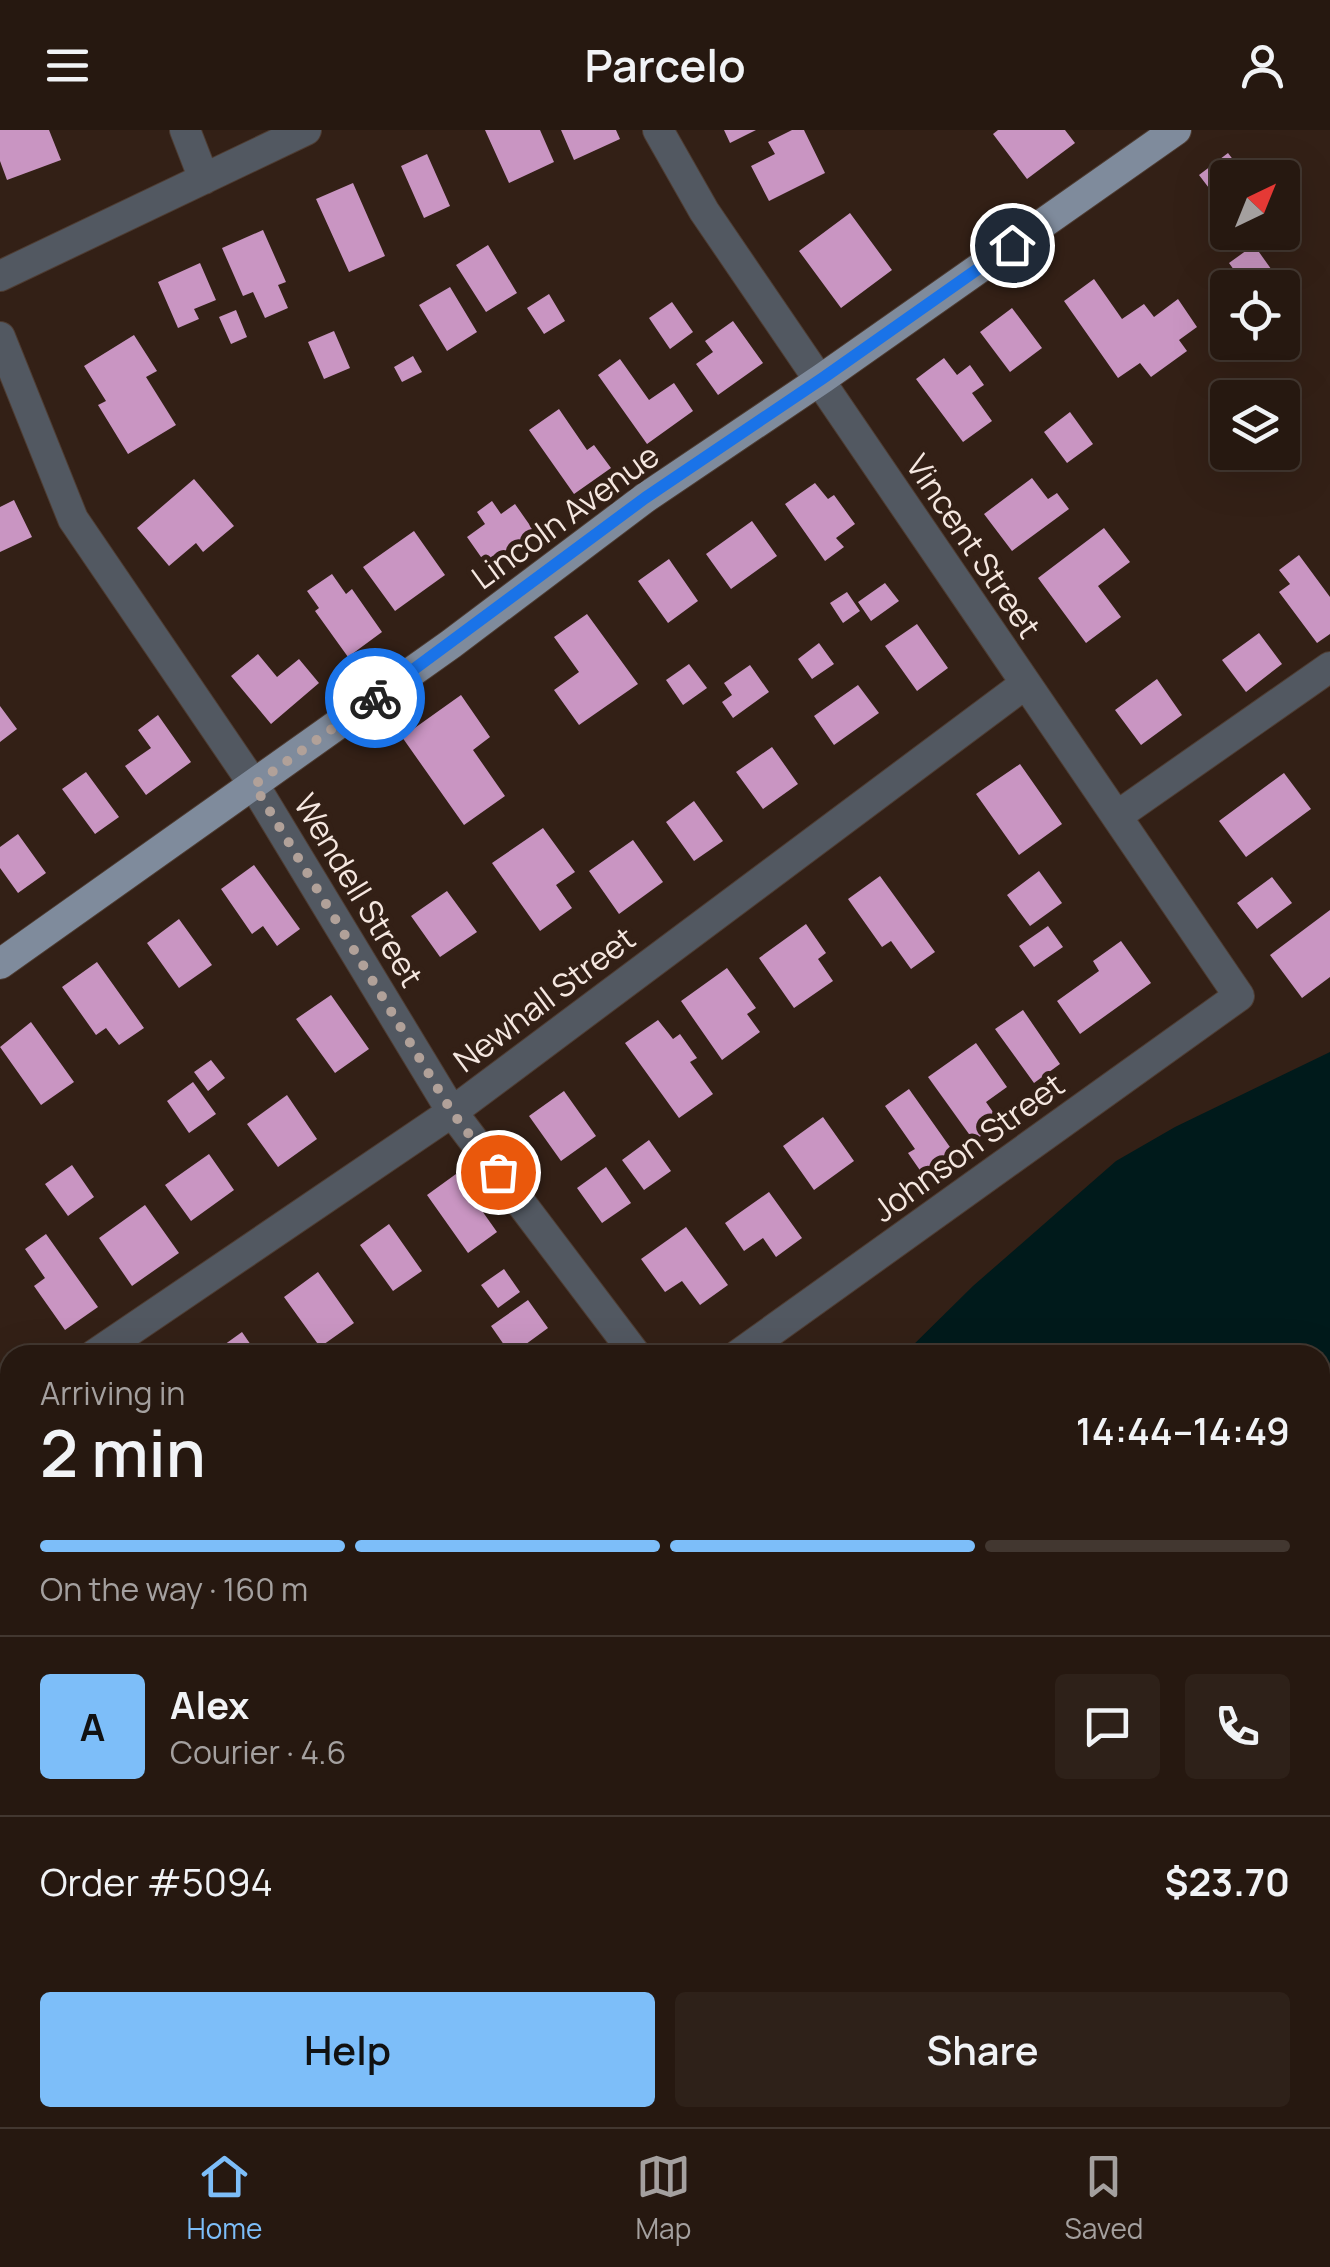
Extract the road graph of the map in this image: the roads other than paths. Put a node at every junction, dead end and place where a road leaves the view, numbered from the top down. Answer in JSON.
{"nodes":[{"id":1,"x":185,"y":130,"type":"edge"},
{"id":2,"x":306,"y":130,"type":"edge"},
{"id":3,"x":658,"y":130,"type":"edge"},
{"id":4,"x":1176,"y":130,"type":"edge"},
{"id":5,"x":204,"y":179,"type":"junction"},
{"id":6,"x":1,"y":276,"type":"edge"},
{"id":7,"x":0,"y":337,"type":"edge"},
{"id":8,"x":819,"y":380,"type":"junction"},
{"id":9,"x":1330,"y":667,"type":"edge"},
{"id":10,"x":1025,"y":684,"type":"junction"},
{"id":11,"x":254,"y":785,"type":"junction"},
{"id":12,"x":1116,"y":816,"type":"junction"},
{"id":13,"x":0,"y":964,"type":"edge"},
{"id":14,"x":1239,"y":996,"type":"joint"},
{"id":15,"x":452,"y":1112,"type":"junction"},
{"id":16,"x":109,"y":1345,"type":"edge"},
{"id":17,"x":628,"y":1345,"type":"edge"},
{"id":18,"x":752,"y":1345,"type":"edge"}],
"edges":[{"from":1,"to":5,"type":"street"},
{"from":2,"to":5,"type":"street"},
{"from":3,"to":8,"type":"street","name":"Vincent Street"},
{"from":4,"to":8,"type":"main road","name":"Lincoln Avenue"},
{"from":5,"to":6,"type":"street"},
{"from":7,"to":11,"type":"street","name":"Wendell Street"},
{"from":8,"to":10,"type":"street","name":"Vincent Street"},
{"from":8,"to":11,"type":"main road","name":"Lincoln Avenue"},
{"from":9,"to":12,"type":"street"},
{"from":10,"to":12,"type":"street","name":"Vincent Street"},
{"from":10,"to":15,"type":"street","name":"Newhall Street"},
{"from":11,"to":13,"type":"main road","name":"Lincoln Avenue"},
{"from":11,"to":15,"type":"street","name":"Wendell Street"},
{"from":12,"to":14,"type":"street","name":"Vincent Street"},
{"from":14,"to":18,"type":"street","name":"Johnson Street"},
{"from":15,"to":16,"type":"street","name":"Newhall Street"},
{"from":15,"to":17,"type":"street","name":"Wendell Street"}]}
